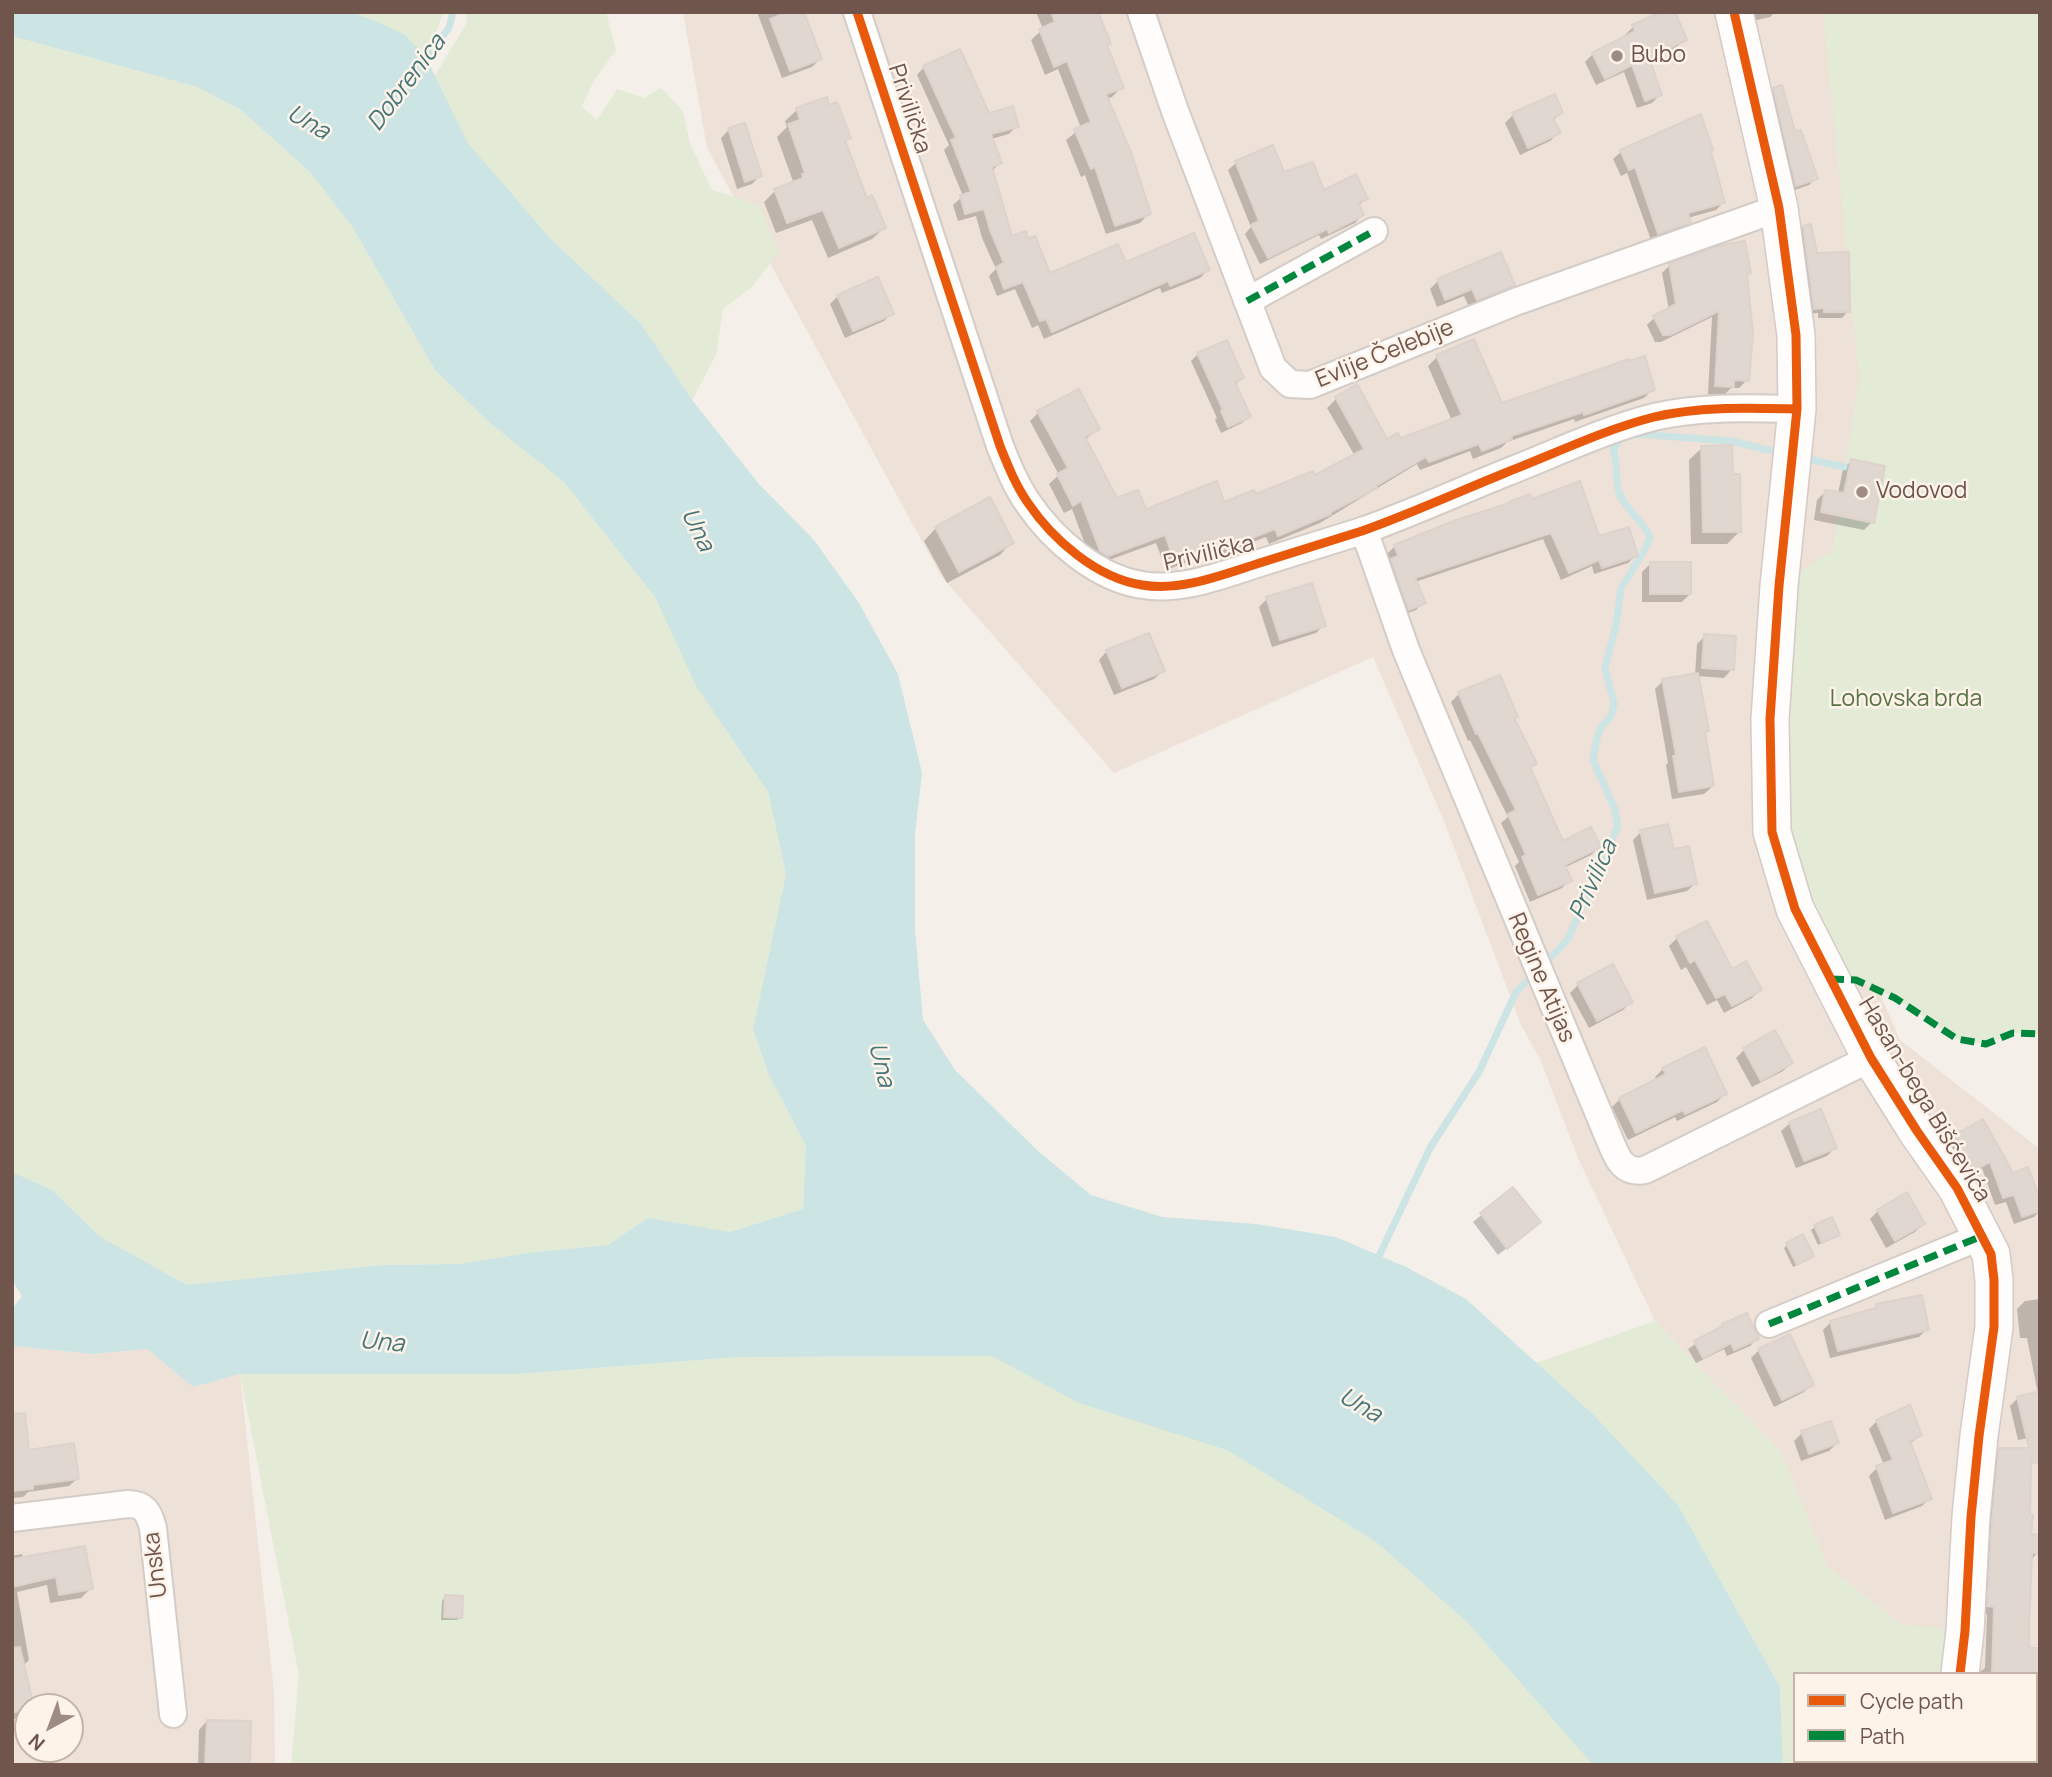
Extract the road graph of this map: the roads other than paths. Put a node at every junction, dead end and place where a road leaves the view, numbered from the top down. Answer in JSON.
{"nodes":[{"id":1,"x":857,"y":12,"type":"edge"},
{"id":2,"x":1141,"y":12,"type":"edge"},
{"id":3,"x":1734,"y":12,"type":"edge"},
{"id":4,"x":1779,"y":208,"type":"junction"},
{"id":5,"x":1374,"y":231,"type":"dead end"},
{"id":6,"x":1247,"y":301,"type":"junction"},
{"id":7,"x":1797,"y":409,"type":"junction"},
{"id":8,"x":1364,"y":530,"type":"junction"},
{"id":9,"x":1871,"y":1058,"type":"junction"},
{"id":10,"x":1982,"y":1236,"type":"junction"},
{"id":11,"x":1769,"y":1324,"type":"dead end"},
{"id":12,"x":12,"y":1518,"type":"edge"},
{"id":13,"x":1960,"y":1672,"type":"edge"},
{"id":14,"x":173,"y":1714,"type":"dead end"}],
"edges":[{"from":1,"to":8,"type":"street","name":"Privilička"},
{"from":2,"to":6,"type":"street","name":"Evlije Čelebije"},
{"from":3,"to":4,"type":"street"},
{"from":4,"to":6,"type":"street","name":"Evlije Čelebije"},
{"from":4,"to":7,"type":"street"},
{"from":5,"to":6,"type":"street"},
{"from":7,"to":8,"type":"street","name":"Privilička"},
{"from":7,"to":9,"type":"street","name":"Hasan-bega Bišćevića"},
{"from":8,"to":9,"type":"street","name":"Regine Atijas"},
{"from":9,"to":10,"type":"street","name":"Hasan-bega Bišćevića"},
{"from":10,"to":11,"type":"street"},
{"from":10,"to":13,"type":"street","name":"Hasan-bega Bišćevića"},
{"from":12,"to":14,"type":"street","name":"Unska"}]}
